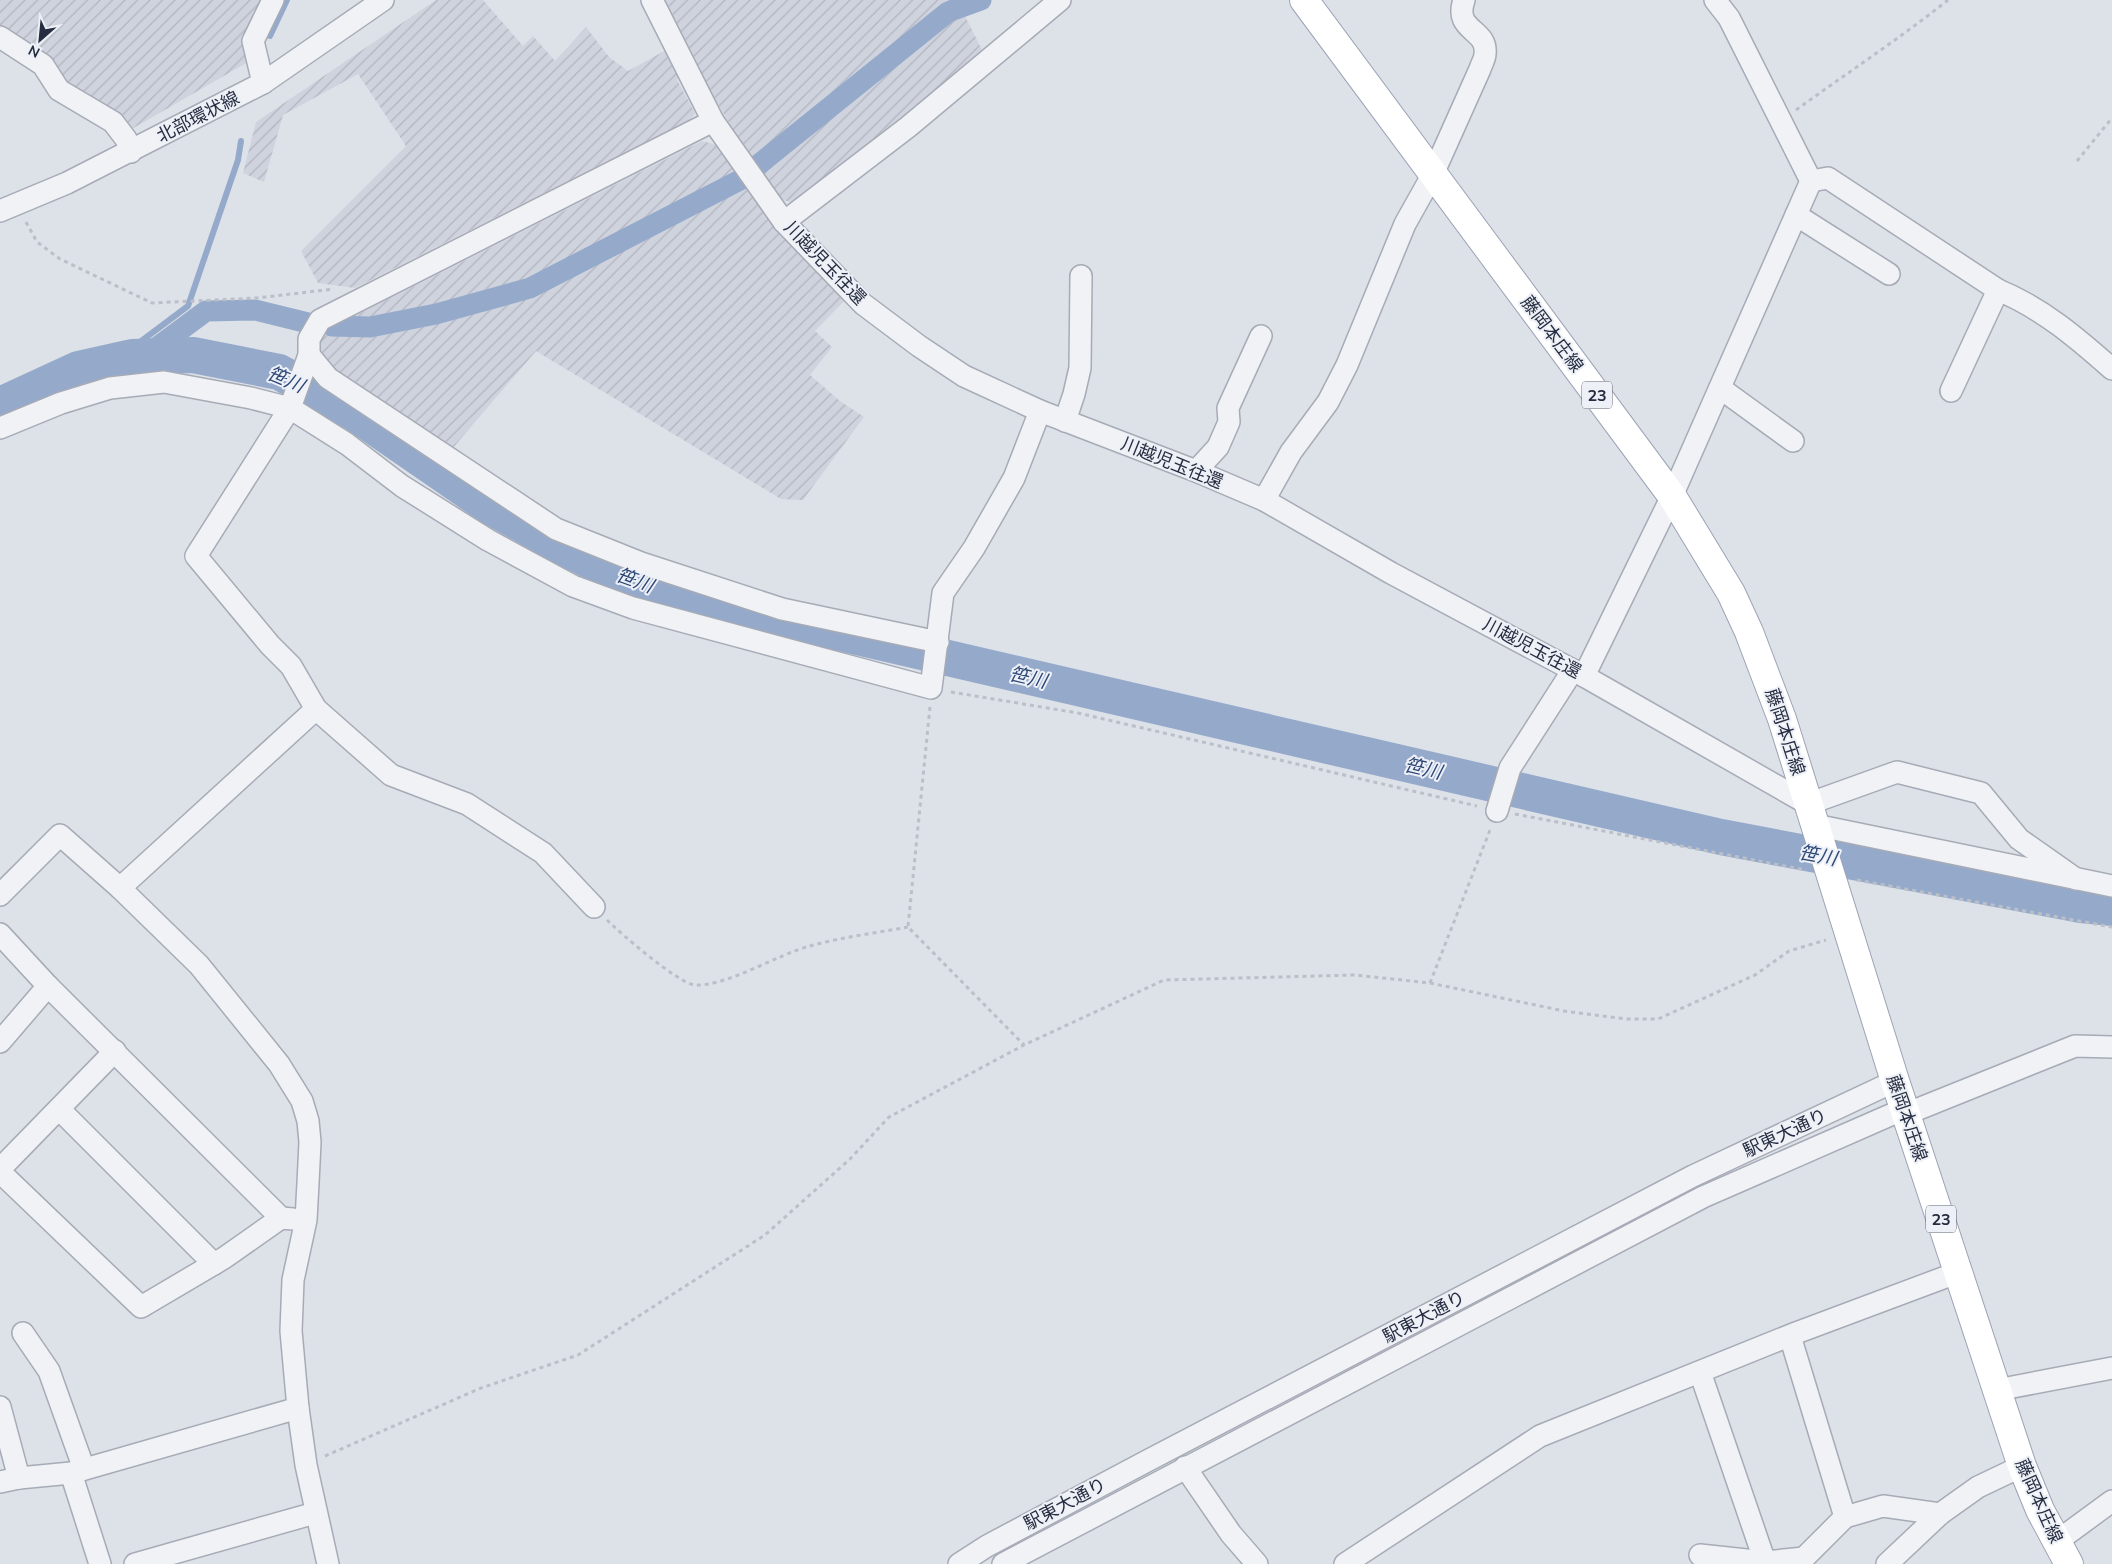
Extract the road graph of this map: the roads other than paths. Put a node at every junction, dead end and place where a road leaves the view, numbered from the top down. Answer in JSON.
{"nodes":[{"id":1,"x":273,"y":0,"type":"edge"},
{"id":2,"x":383,"y":0,"type":"edge"},
{"id":3,"x":1060,"y":0,"type":"edge"},
{"id":4,"x":1304,"y":0,"type":"edge"},
{"id":5,"x":1464,"y":0,"type":"edge"},
{"id":6,"x":1715,"y":0,"type":"edge"},
{"id":7,"x":653,"y":1,"type":"edge"},
{"id":8,"x":0,"y":37,"type":"edge"},
{"id":9,"x":263,"y":83,"type":"junction"},
{"id":10,"x":713,"y":122,"type":"junction"},
{"id":11,"x":132,"y":152,"type":"junction"},
{"id":12,"x":1433,"y":174,"type":"junction"},
{"id":13,"x":1811,"y":180,"type":"junction"},
{"id":14,"x":8,"y":208,"type":"edge"},
{"id":15,"x":1796,"y":216,"type":"junction"},
{"id":16,"x":784,"y":222,"type":"junction"},
{"id":17,"x":1889,"y":274,"type":"dead end"},
{"id":18,"x":1081,"y":276,"type":"dead end"},
{"id":19,"x":1998,"y":290,"type":"junction"},
{"id":20,"x":1261,"y":336,"type":"dead end"},
{"id":21,"x":306,"y":362,"type":"junction"},
{"id":22,"x":2112,"y":369,"type":"edge"},
{"id":23,"x":1720,"y":388,"type":"junction"},
{"id":24,"x":1951,"y":391,"type":"dead end"},
{"id":25,"x":290,"y":408,"type":"junction"},
{"id":26,"x":1040,"y":411,"type":"junction"},
{"id":27,"x":1065,"y":420,"type":"junction"},
{"id":28,"x":0,"y":428,"type":"edge"},
{"id":29,"x":1793,"y":442,"type":"dead end"},
{"id":30,"x":1196,"y":471,"type":"junction"},
{"id":31,"x":1672,"y":496,"type":"junction"},
{"id":32,"x":1264,"y":500,"type":"junction"},
{"id":33,"x":938,"y":642,"type":"junction"},
{"id":34,"x":1578,"y":673,"type":"junction"},
{"id":35,"x":316,"y":709,"type":"junction"},
{"id":36,"x":1497,"y":811,"type":"road end"},
{"id":37,"x":1813,"y":820,"type":"junction"},
{"id":38,"x":2076,"y":879,"type":"junction"},
{"id":39,"x":2112,"y":886,"type":"edge"},
{"id":40,"x":120,"y":888,"type":"junction"},
{"id":41,"x":0,"y":895,"type":"edge"},
{"id":42,"x":594,"y":907,"type":"road end"},
{"id":43,"x":0,"y":934,"type":"edge"},
{"id":44,"x":48,"y":986,"type":"junction"},
{"id":45,"x":0,"y":1042,"type":"edge"},
{"id":46,"x":2112,"y":1047,"type":"edge"},
{"id":47,"x":115,"y":1051,"type":"junction"},
{"id":48,"x":1895,"y":1081,"type":"junction"},
{"id":49,"x":59,"y":1109,"type":"junction"},
{"id":50,"x":1905,"y":1112,"type":"junction"},
{"id":51,"x":0,"y":1170,"type":"edge"},
{"id":52,"x":281,"y":1218,"type":"junction"},
{"id":53,"x":306,"y":1220,"type":"junction"},
{"id":54,"x":214,"y":1264,"type":"junction"},
{"id":55,"x":1959,"y":1272,"type":"junction"},
{"id":56,"x":23,"y":1333,"type":"dead end"},
{"id":57,"x":1790,"y":1336,"type":"junction"},
{"id":58,"x":2112,"y":1368,"type":"edge"},
{"id":59,"x":1700,"y":1372,"type":"junction"},
{"id":60,"x":1997,"y":1390,"type":"junction"},
{"id":61,"x":0,"y":1407,"type":"edge"},
{"id":62,"x":298,"y":1408,"type":"junction"},
{"id":63,"x":2022,"y":1466,"type":"junction"},
{"id":64,"x":1185,"y":1467,"type":"junction"},
{"id":65,"x":78,"y":1471,"type":"junction"},
{"id":66,"x":10,"y":1480,"type":"edge"},
{"id":67,"x":2112,"y":1501,"type":"edge"},
{"id":68,"x":315,"y":1513,"type":"junction"},
{"id":69,"x":1940,"y":1514,"type":"junction"},
{"id":70,"x":1845,"y":1516,"type":"junction"},
{"id":71,"x":2063,"y":1553,"type":"edge"},
{"id":72,"x":1700,"y":1555,"type":"dead end"},
{"id":73,"x":1373,"y":1557,"type":"edge"},
{"id":74,"x":1766,"y":1562,"type":"junction"},
{"id":75,"x":100,"y":1564,"type":"edge"},
{"id":76,"x":135,"y":1564,"type":"edge"},
{"id":77,"x":328,"y":1564,"type":"edge"},
{"id":78,"x":959,"y":1564,"type":"edge"},
{"id":79,"x":1002,"y":1564,"type":"edge"},
{"id":80,"x":1258,"y":1564,"type":"edge"},
{"id":81,"x":1345,"y":1564,"type":"edge"},
{"id":82,"x":1887,"y":1564,"type":"edge"}],
"edges":[{"from":1,"to":9,"type":"street"},
{"from":2,"to":9,"type":"street","name":"北部環状線"},
{"from":3,"to":16,"type":"street"},
{"from":4,"to":12,"type":"main road","name":"藤岡本庄線","number":"23"},
{"from":5,"to":12,"type":"street"},
{"from":6,"to":13,"type":"street"},
{"from":7,"to":10,"type":"street","name":"川越児玉往還"},
{"from":8,"to":11,"type":"street"},
{"from":9,"to":11,"type":"street","name":"北部環状線"},
{"from":10,"to":16,"type":"street","name":"川越児玉往還"},
{"from":10,"to":21,"type":"street"},
{"from":11,"to":14,"type":"street","name":"北部環状線"},
{"from":12,"to":31,"type":"main road","name":"藤岡本庄線","number":"23"},
{"from":12,"to":32,"type":"street"},
{"from":13,"to":15,"type":"street"},
{"from":13,"to":19,"type":"street"},
{"from":15,"to":17,"type":"street"},
{"from":15,"to":23,"type":"street"},
{"from":16,"to":26,"type":"street","name":"川越児玉往還"},
{"from":18,"to":27,"type":"street"},
{"from":19,"to":22,"type":"street"},
{"from":19,"to":24,"type":"street"},
{"from":20,"to":30,"type":"street"},
{"from":21,"to":25,"type":"street"},
{"from":21,"to":33,"type":"street"},
{"from":23,"to":29,"type":"street"},
{"from":23,"to":31,"type":"street"},
{"from":25,"to":28,"type":"street"},
{"from":25,"to":33,"type":"street"},
{"from":25,"to":35,"type":"street"},
{"from":26,"to":27,"type":"street","name":"川越児玉往還"},
{"from":26,"to":33,"type":"street"},
{"from":27,"to":30,"type":"street","name":"川越児玉往還"},
{"from":30,"to":32,"type":"street","name":"川越児玉往還"},
{"from":31,"to":34,"type":"street"},
{"from":31,"to":37,"type":"main road","name":"藤岡本庄線","number":"23"},
{"from":32,"to":34,"type":"street","name":"川越児玉往還"},
{"from":34,"to":36,"type":"street"},
{"from":34,"to":37,"type":"street","name":"川越児玉往還"},
{"from":35,"to":40,"type":"street"},
{"from":35,"to":42,"type":"street"},
{"from":37,"to":38,"type":"street","name":"川越児玉往還"},
{"from":37,"to":38,"type":"street"},
{"from":37,"to":48,"type":"main road","name":"藤岡本庄線","number":"23"},
{"from":38,"to":39,"type":"street","name":"川越児玉往還"},
{"from":40,"to":41,"type":"street"},
{"from":40,"to":53,"type":"street"},
{"from":43,"to":44,"type":"street"},
{"from":44,"to":45,"type":"street"},
{"from":44,"to":47,"type":"street"},
{"from":46,"to":50,"type":"street","name":"駅東大通り"},
{"from":47,"to":49,"type":"street"},
{"from":47,"to":52,"type":"street"},
{"from":48,"to":50,"type":"main road","name":"藤岡本庄線","number":"23"},
{"from":48,"to":78,"type":"street","name":"駅東大通り"},
{"from":49,"to":51,"type":"street"},
{"from":49,"to":54,"type":"street"},
{"from":50,"to":55,"type":"main road","name":"藤岡本庄線","number":"23"},
{"from":50,"to":64,"type":"street","name":"駅東大通り"},
{"from":51,"to":54,"type":"street"},
{"from":52,"to":53,"type":"street"},
{"from":52,"to":54,"type":"street"},
{"from":53,"to":62,"type":"street"},
{"from":55,"to":57,"type":"street"},
{"from":55,"to":60,"type":"main road","name":"藤岡本庄線","number":"23"},
{"from":56,"to":65,"type":"street"},
{"from":57,"to":59,"type":"street"},
{"from":57,"to":70,"type":"street"},
{"from":58,"to":60,"type":"street"},
{"from":59,"to":73,"type":"street"},
{"from":59,"to":74,"type":"street"},
{"from":60,"to":63,"type":"main road","name":"藤岡本庄線","number":"23"},
{"from":61,"to":66,"type":"street"},
{"from":62,"to":65,"type":"street"},
{"from":62,"to":68,"type":"street"},
{"from":63,"to":69,"type":"street"},
{"from":63,"to":71,"type":"main road","name":"藤岡本庄線","number":"23"},
{"from":64,"to":79,"type":"street","name":"駅東大通り"},
{"from":64,"to":80,"type":"street"},
{"from":65,"to":66,"type":"street"},
{"from":65,"to":75,"type":"street"},
{"from":67,"to":71,"type":"street"},
{"from":68,"to":76,"type":"street"},
{"from":68,"to":77,"type":"street"},
{"from":69,"to":70,"type":"street"},
{"from":69,"to":82,"type":"street"},
{"from":70,"to":74,"type":"street"},
{"from":72,"to":74,"type":"street"},
{"from":73,"to":81,"type":"street"}]}
